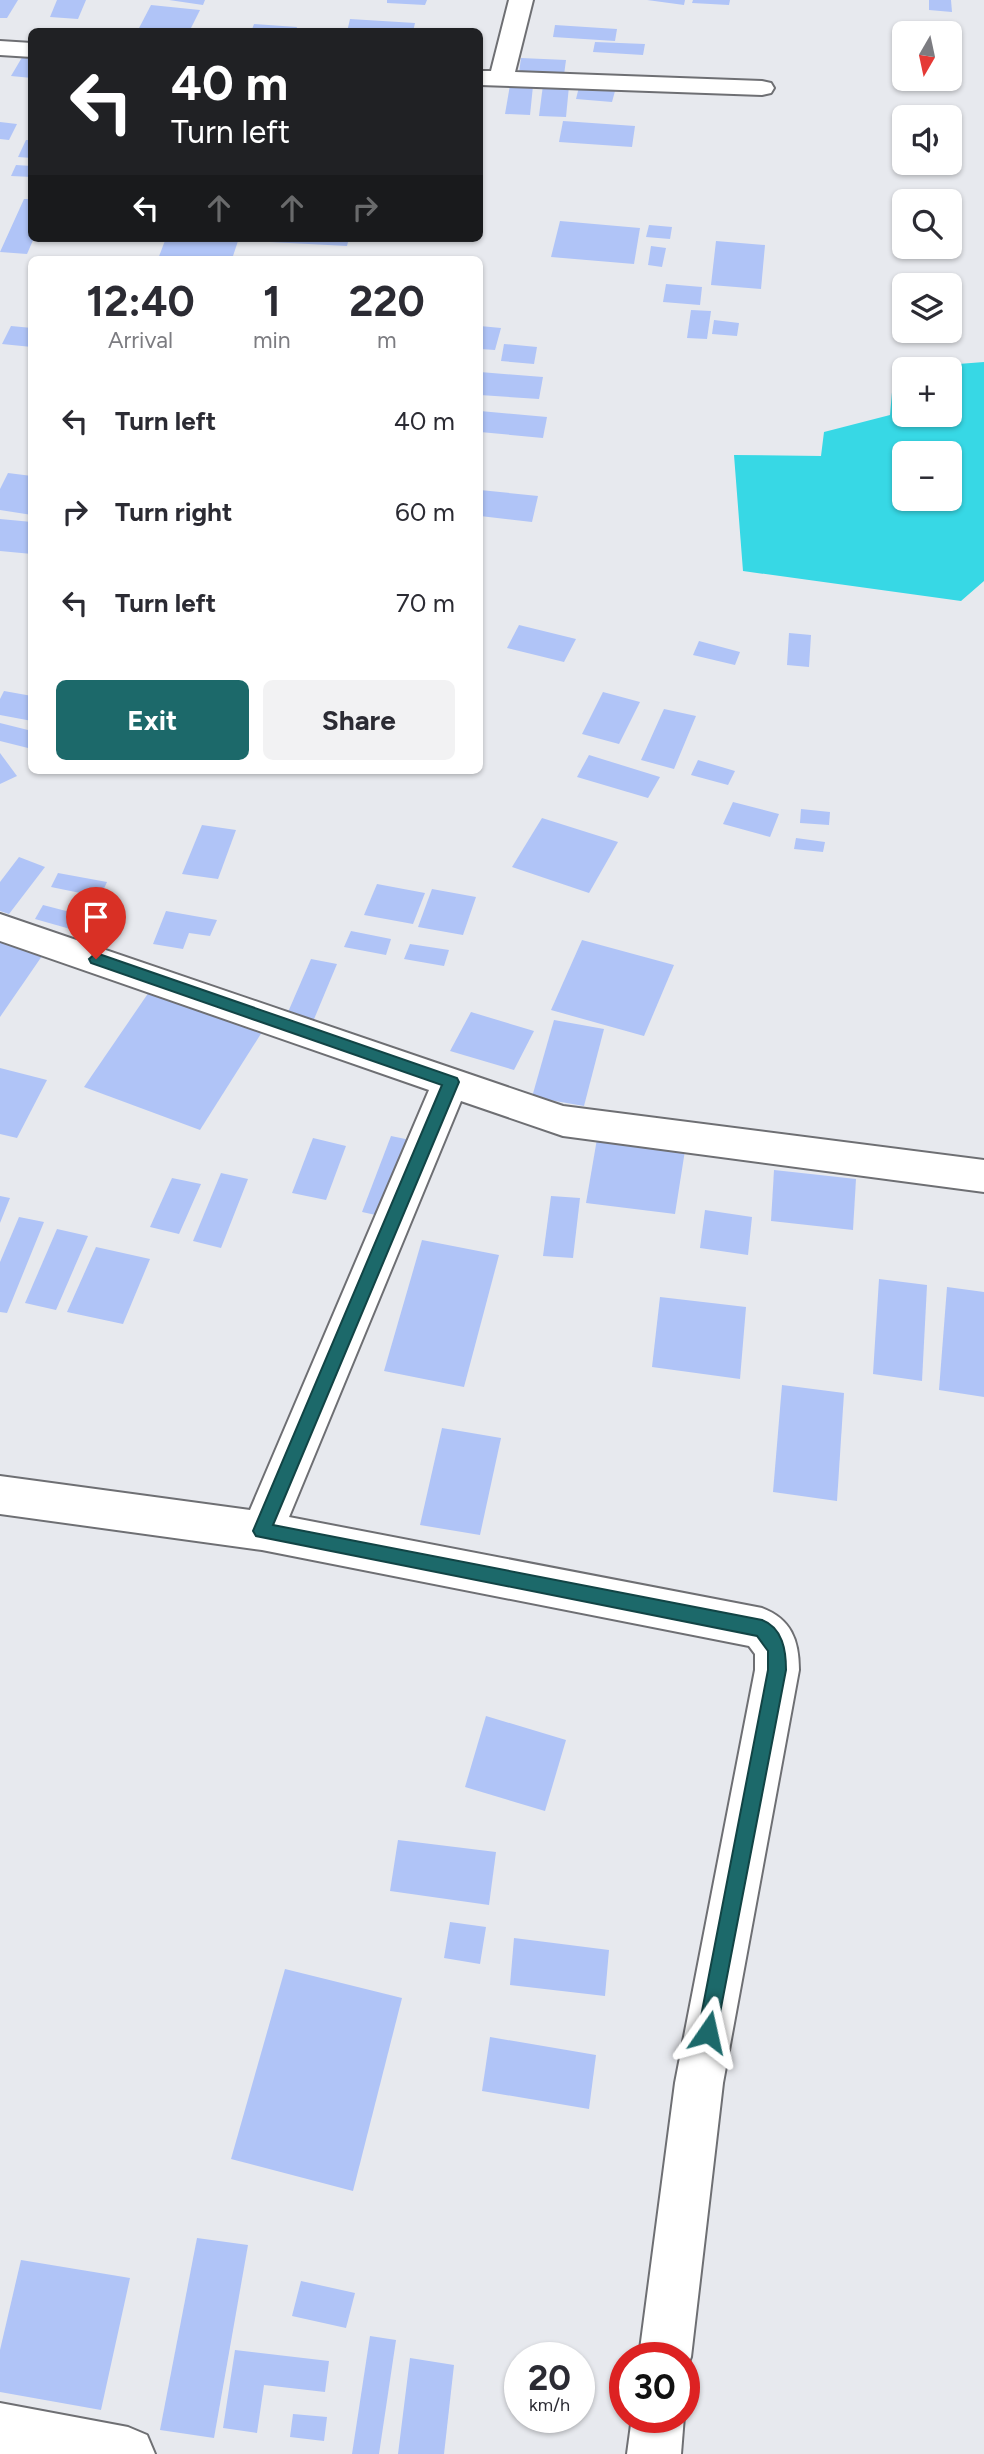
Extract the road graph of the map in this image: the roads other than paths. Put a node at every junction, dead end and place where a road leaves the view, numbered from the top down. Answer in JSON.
{"nodes":[{"id":1,"x":521,"y":0,"type":"edge"},
{"id":2,"x":0,"y":48,"type":"edge"},
{"id":3,"x":28,"y":50,"type":"edge"},
{"id":4,"x":490,"y":79,"type":"edge"},
{"id":5,"x":762,"y":88,"type":"dead end"},
{"id":6,"x":0,"y":927,"type":"edge"},
{"id":7,"x":451,"y":1082,"type":"junction"},
{"id":8,"x":984,"y":1176,"type":"edge"},
{"id":9,"x":0,"y":1494,"type":"edge"},
{"id":10,"x":262,"y":1531,"type":"junction"},
{"id":11,"x":667,"y":2342,"type":"edge"},
{"id":12,"x":0,"y":2430,"type":"edge"},
{"id":13,"x":656,"y":2433,"type":"edge"},
{"id":14,"x":128,"y":2454,"type":"edge"},
{"id":15,"x":654,"y":2454,"type":"edge"}],
"edges":[{"from":1,"to":4,"type":"street"},
{"from":2,"to":3,"type":"street"},
{"from":4,"to":5,"type":"street"},
{"from":6,"to":7,"type":"street"},
{"from":7,"to":8,"type":"street"},
{"from":7,"to":10,"type":"street"},
{"from":9,"to":10,"type":"street"},
{"from":10,"to":11,"type":"street"},
{"from":12,"to":14,"type":"street"},
{"from":13,"to":15,"type":"street"}]}
